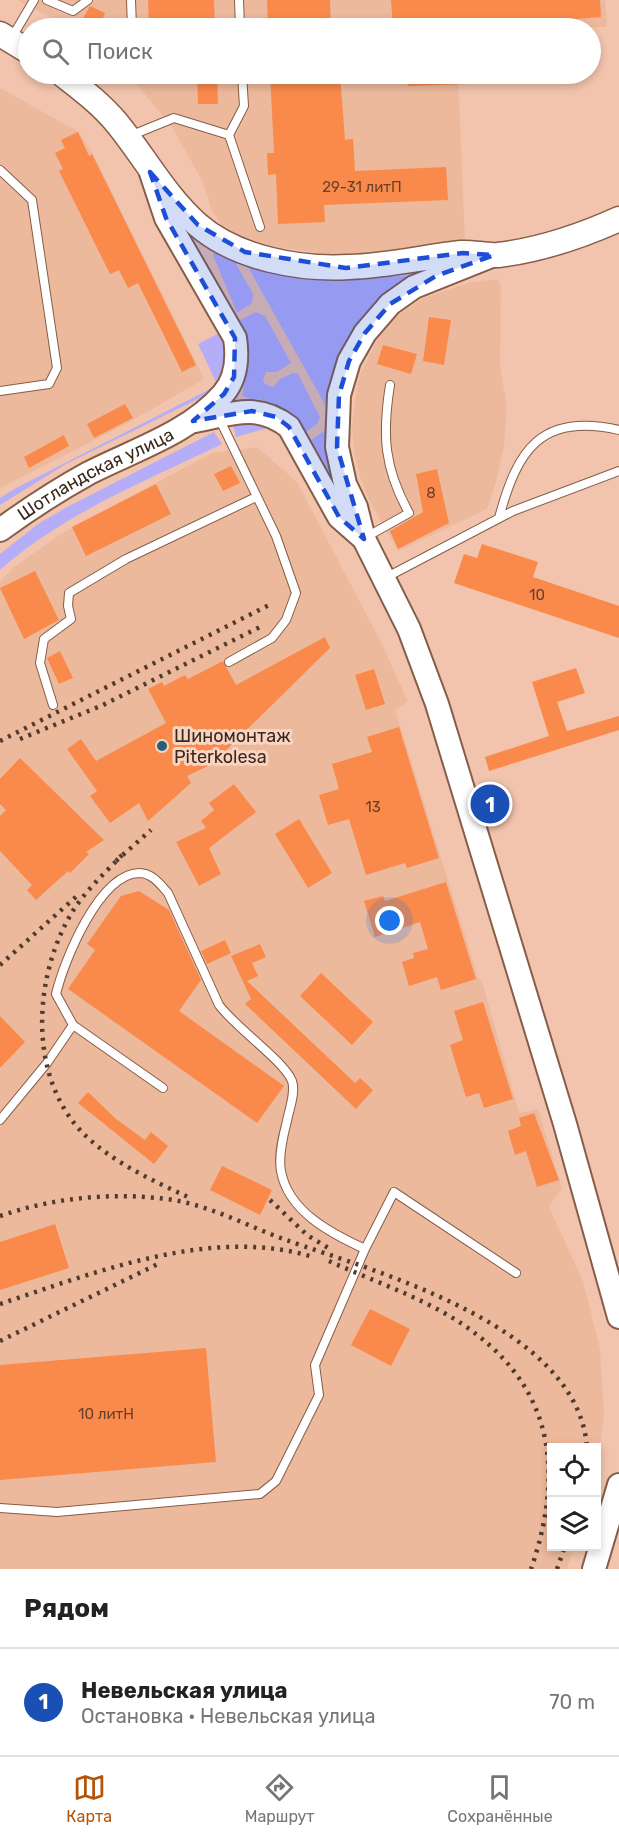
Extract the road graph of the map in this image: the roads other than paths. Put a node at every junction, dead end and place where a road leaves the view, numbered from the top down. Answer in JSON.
{"nodes":[{"id":1,"x":34,"y":0,"type":"edge"},
{"id":2,"x":47,"y":0,"type":"edge"},
{"id":3,"x":88,"y":0,"type":"edge"},
{"id":4,"x":131,"y":0,"type":"edge"},
{"id":5,"x":239,"y":0,"type":"edge"},
{"id":6,"x":25,"y":18,"type":"edge"},
{"id":7,"x":132,"y":18,"type":"edge"},
{"id":8,"x":240,"y":18,"type":"edge"},
{"id":9,"x":75,"y":84,"type":"edge"},
{"id":10,"x":243,"y":84,"type":"edge"},
{"id":11,"x":229,"y":135,"type":"junction"},
{"id":12,"x":128,"y":137,"type":"junction"},
{"id":13,"x":0,"y":170,"type":"edge"},
{"id":14,"x":150,"y":172,"type":"junction"},
{"id":15,"x":619,"y":219,"type":"edge"},
{"id":16,"x":260,"y":227,"type":"dead end"},
{"id":17,"x":494,"y":255,"type":"junction"},
{"id":18,"x":390,"y":385,"type":"dead end"},
{"id":19,"x":0,"y":391,"type":"edge"},
{"id":20,"x":218,"y":417,"type":"junction"},
{"id":21,"x":193,"y":421,"type":"junction"},
{"id":22,"x":619,"y":430,"type":"edge"},
{"id":23,"x":619,"y":471,"type":"edge"},
{"id":24,"x":256,"y":497,"type":"junction"},
{"id":25,"x":500,"y":518,"type":"junction"},
{"id":26,"x":0,"y":530,"type":"edge"},
{"id":27,"x":364,"y":539,"type":"junction"},
{"id":28,"x":384,"y":579,"type":"junction"},
{"id":29,"x":229,"y":662,"type":"dead end"},
{"id":30,"x":53,"y":705,"type":"dead end"},
{"id":31,"x":73,"y":1025,"type":"junction"},
{"id":32,"x":163,"y":1088,"type":"dead end"},
{"id":33,"x":0,"y":1120,"type":"edge"},
{"id":34,"x":365,"y":1249,"type":"junction"},
{"id":35,"x":516,"y":1273,"type":"dead end"},
{"id":36,"x":619,"y":1317,"type":"edge"},
{"id":37,"x":619,"y":1485,"type":"edge"},
{"id":38,"x":0,"y":1508,"type":"edge"},
{"id":39,"x":594,"y":1569,"type":"edge"}],
"edges":[{"from":1,"to":6,"type":"lane"},
{"from":2,"to":3,"type":"lane"},
{"from":4,"to":7,"type":"lane"},
{"from":5,"to":8,"type":"lane"},
{"from":9,"to":12,"type":"main road"},
{"from":10,"to":11,"type":"lane"},
{"from":11,"to":12,"type":"lane"},
{"from":11,"to":16,"type":"lane"},
{"from":12,"to":14,"type":"main road"},
{"from":13,"to":19,"type":"lane"},
{"from":14,"to":17,"type":"main road"},
{"from":14,"to":21,"type":"street"},
{"from":15,"to":17,"type":"main road"},
{"from":17,"to":27,"type":"street"},
{"from":18,"to":27,"type":"lane"},
{"from":20,"to":21,"type":"street"},
{"from":20,"to":24,"type":"lane"},
{"from":20,"to":27,"type":"street"},
{"from":21,"to":26,"type":"street","name":"Шотландская улица"},
{"from":22,"to":25,"type":"lane"},
{"from":23,"to":25,"type":"lane"},
{"from":24,"to":29,"type":"lane"},
{"from":24,"to":30,"type":"lane"},
{"from":25,"to":28,"type":"lane"},
{"from":27,"to":28,"type":"street"},
{"from":28,"to":36,"type":"street"},
{"from":31,"to":32,"type":"lane"},
{"from":31,"to":33,"type":"lane"},
{"from":31,"to":34,"type":"lane"},
{"from":34,"to":35,"type":"lane"},
{"from":34,"to":38,"type":"lane"},
{"from":37,"to":39,"type":"street"}]}
